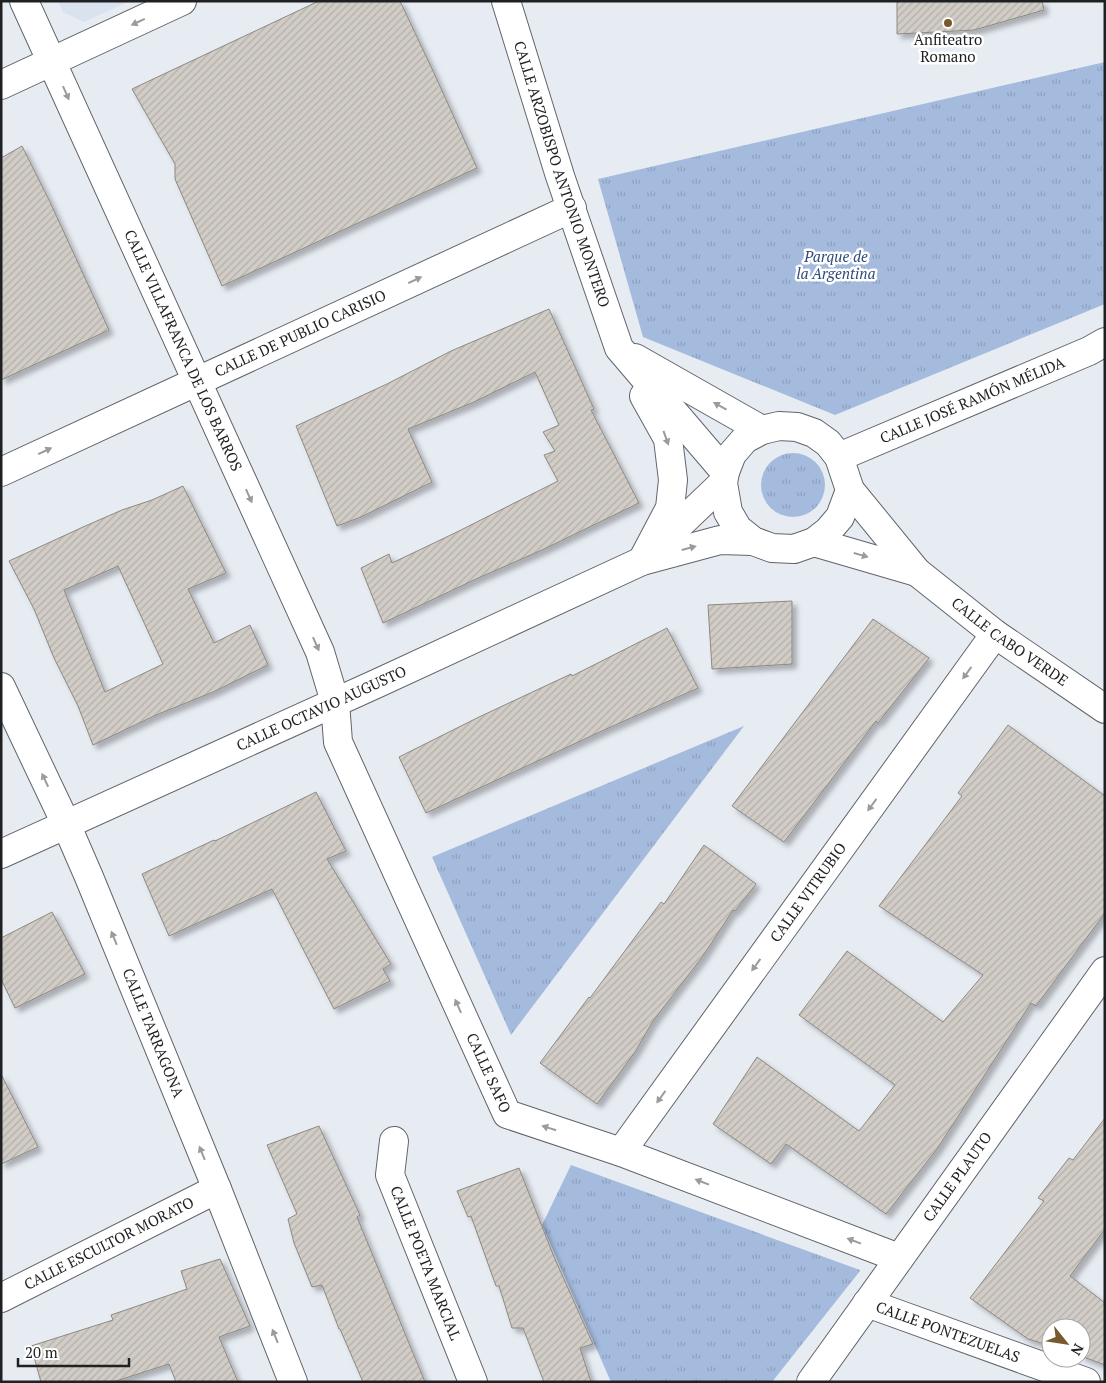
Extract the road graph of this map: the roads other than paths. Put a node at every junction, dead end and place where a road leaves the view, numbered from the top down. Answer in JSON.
{"nodes":[{"id":1,"x":24,"y":1,"type":"edge"},
{"id":2,"x":182,"y":1,"type":"edge"},
{"id":3,"x":506,"y":1,"type":"edge"},
{"id":4,"x":52,"y":62,"type":"junction"},
{"id":5,"x":1,"y":85,"type":"edge"},
{"id":6,"x":572,"y":208,"type":"junction"},
{"id":7,"x":1105,"y":342,"type":"edge"},
{"id":8,"x":619,"y":348,"type":"junction"},
{"id":9,"x":197,"y":381,"type":"junction"},
{"id":10,"x":762,"y":430,"type":"junction"},
{"id":11,"x":839,"y":457,"type":"junction"},
{"id":12,"x":1,"y":472,"type":"edge"},
{"id":13,"x":724,"y":478,"type":"junction"},
{"id":14,"x":850,"y":490,"type":"junction"},
{"id":15,"x":753,"y":541,"type":"junction"},
{"id":16,"x":814,"y":542,"type":"junction"},
{"id":17,"x":642,"y":561,"type":"junction"},
{"id":18,"x":917,"y":572,"type":"junction"},
{"id":19,"x":995,"y":634,"type":"junction"},
{"id":20,"x":1,"y":687,"type":"edge"},
{"id":21,"x":335,"y":702,"type":"junction"},
{"id":22,"x":1105,"y":709,"type":"edge"},
{"id":23,"x":66,"y":824,"type":"junction"},
{"id":24,"x":1,"y":854,"type":"edge"},
{"id":25,"x":1105,"y":971,"type":"edge"},
{"id":26,"x":394,"y":1141,"type":"dead end"},
{"id":27,"x":621,"y":1152,"type":"junction"},
{"id":28,"x":217,"y":1189,"type":"junction"},
{"id":29,"x":899,"y":1258,"type":"junction"},
{"id":30,"x":1,"y":1298,"type":"edge"},
{"id":31,"x":867,"y":1303,"type":"junction"},
{"id":32,"x":293,"y":1382,"type":"edge"},
{"id":33,"x":473,"y":1382,"type":"edge"},
{"id":34,"x":811,"y":1382,"type":"edge"},
{"id":35,"x":1086,"y":1382,"type":"edge"}],
"edges":[{"from":1,"to":4,"type":"street","name":"CALLE VILLAFRANCA DE LOS BARROS"},
{"from":2,"to":4,"type":"street","one_way":true},
{"from":3,"to":6,"type":"street","name":"CALLE ARZOBISPO ANTONIO MONTERO"},
{"from":4,"to":5,"type":"street"},
{"from":4,"to":9,"type":"street","name":"CALLE VILLAFRANCA DE LOS BARROS","one_way":true},
{"from":6,"to":8,"type":"street","name":"CALLE ARZOBISPO ANTONIO MONTERO"},
{"from":9,"to":6,"type":"street","name":"CALLE DE PUBLIO CARISIO","one_way":true},
{"from":7,"to":11,"type":"street","name":"CALLE JOSÉ RAMÓN MÉLIDA"},
{"from":10,"to":8,"type":"street","one_way":true},
{"from":8,"to":13,"type":"street","name":"CALLE ARZOBISPO ANTONIO MONTERO"},
{"from":8,"to":17,"type":"street","one_way":true},
{"from":12,"to":9,"type":"street","name":"CALLE DE PUBLIO CARISIO","one_way":true},
{"from":9,"to":21,"type":"street","name":"CALLE VILLAFRANCA DE LOS BARROS","one_way":true},
{"from":10,"to":11,"type":"street"},
{"from":10,"to":13,"type":"street"},
{"from":11,"to":14,"type":"street"},
{"from":13,"to":15,"type":"street"},
{"from":13,"to":17,"type":"street","name":"CALLE OCTAVIO AUGUSTO"},
{"from":14,"to":16,"type":"street"},
{"from":14,"to":18,"type":"street","name":"CALLE CABO VERDE"},
{"from":15,"to":16,"type":"street"},
{"from":17,"to":15,"type":"street","name":"CALLE OCTAVIO AUGUSTO","one_way":true},
{"from":16,"to":18,"type":"street","name":"CALLE CABO VERDE","one_way":true},
{"from":17,"to":21,"type":"street","name":"CALLE OCTAVIO AUGUSTO"},
{"from":18,"to":19,"type":"street","name":"CALLE CABO VERDE"},
{"from":19,"to":22,"type":"street","name":"CALLE CABO VERDE"},
{"from":19,"to":27,"type":"street","name":"CALLE VITRUBIO","one_way":true},
{"from":23,"to":20,"type":"street","name":"CALLE TARRAGONA","one_way":true},
{"from":21,"to":23,"type":"street","name":"CALLE OCTAVIO AUGUSTO"},
{"from":27,"to":21,"type":"street","name":"CALLE SAFO","one_way":true},
{"from":23,"to":24,"type":"street","name":"CALLE OCTAVIO AUGUSTO"},
{"from":28,"to":23,"type":"street","name":"CALLE TARRAGONA","one_way":true},
{"from":25,"to":29,"type":"street","name":"CALLE PLAUTO"},
{"from":26,"to":33,"type":"street","name":"CALLE POETA MARCIAL"},
{"from":29,"to":27,"type":"street","name":"CALLE SAFO","one_way":true},
{"from":28,"to":30,"type":"street","name":"CALLE ESCULTOR MORATO"},
{"from":32,"to":28,"type":"street","name":"CALLE TARRAGONA","one_way":true},
{"from":29,"to":31,"type":"street","name":"CALLE PLAUTO"},
{"from":31,"to":34,"type":"street","name":"CALLE PLAUTO"},
{"from":31,"to":35,"type":"street","name":"CALLE PONTEZUELAS"}]}
